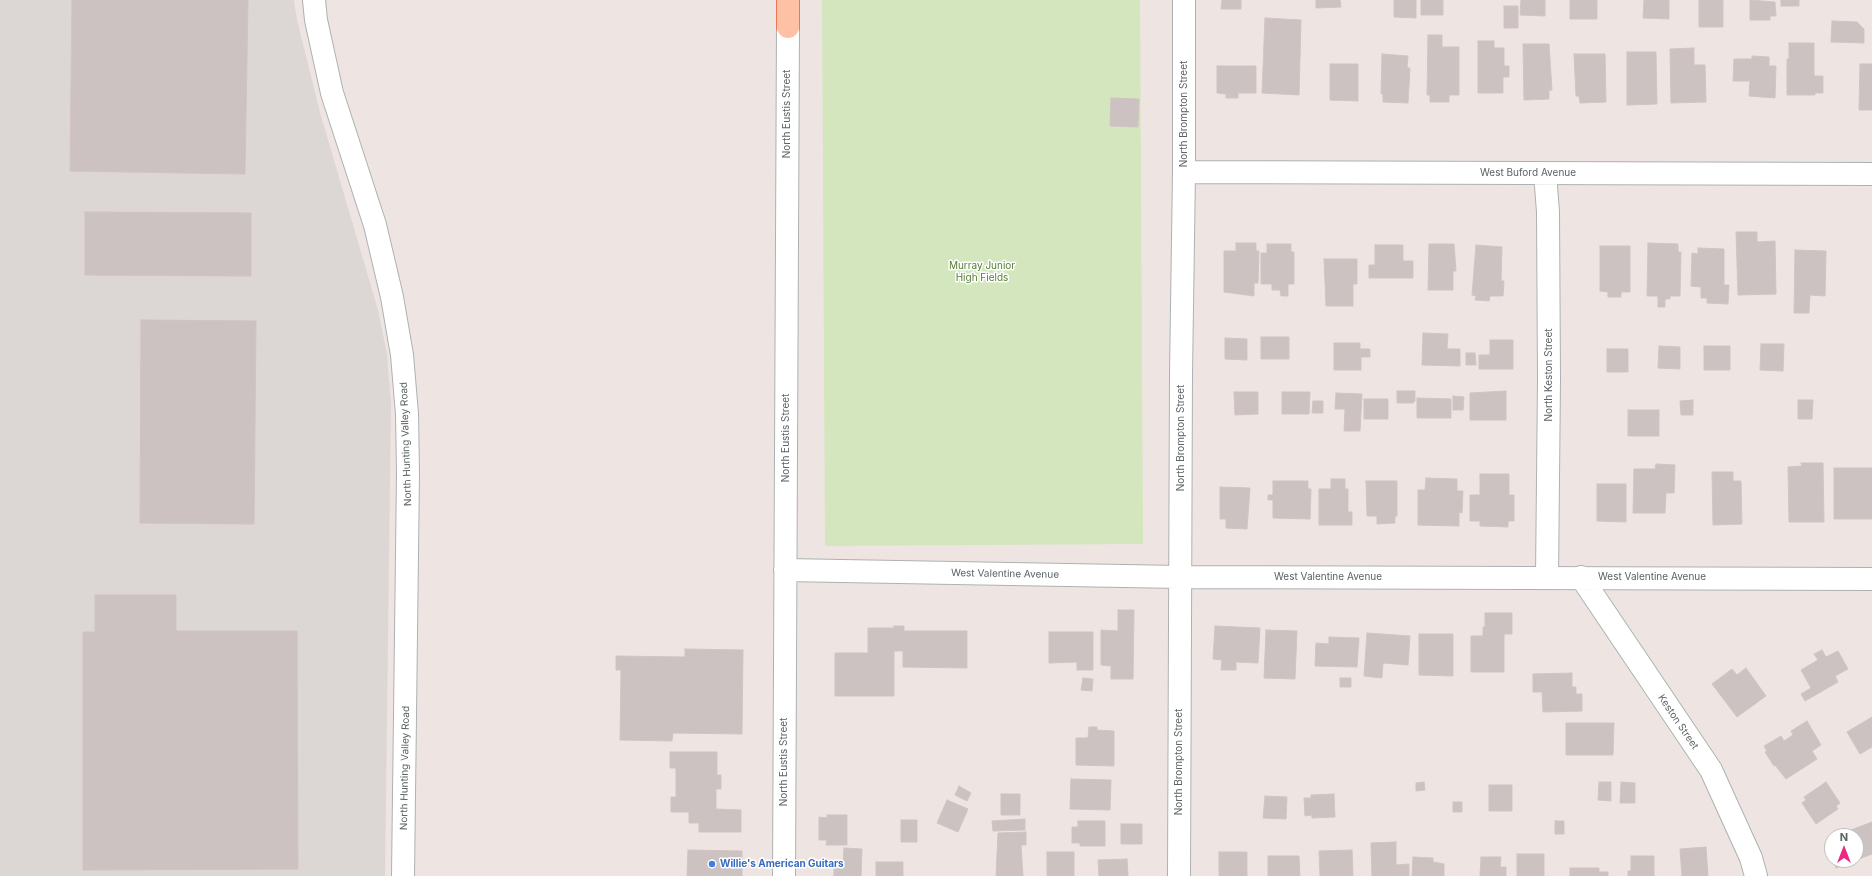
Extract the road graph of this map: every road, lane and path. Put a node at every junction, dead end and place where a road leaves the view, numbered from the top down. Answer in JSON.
{"nodes":[{"id":1,"x":314,"y":0,"type":"edge"},
{"id":2,"x":788,"y":0,"type":"edge"},
{"id":3,"x":1184,"y":0,"type":"edge"},
{"id":4,"x":788,"y":27,"type":"joint"},
{"id":5,"x":1184,"y":172,"type":"junction"},
{"id":6,"x":1545,"y":173,"type":"junction"},
{"id":7,"x":1872,"y":174,"type":"edge"},
{"id":8,"x":785,"y":570,"type":"junction"},
{"id":9,"x":1180,"y":577,"type":"junction"},
{"id":10,"x":1547,"y":577,"type":"junction"},
{"id":11,"x":1581,"y":577,"type":"junction"},
{"id":12,"x":1872,"y":579,"type":"edge"},
{"id":13,"x":403,"y":876,"type":"edge"},
{"id":14,"x":784,"y":876,"type":"edge"},
{"id":15,"x":1179,"y":876,"type":"edge"},
{"id":16,"x":1756,"y":876,"type":"edge"}],
"edges":[{"from":1,"to":13,"type":"street","name":"North Hunting Valley Road"},
{"from":2,"to":4,"type":"main road","name":"North Eustis Street"},
{"from":3,"to":5,"type":"street","name":"North Brompton Street"},
{"from":4,"to":8,"type":"street","name":"North Eustis Street"},
{"from":5,"to":6,"type":"street","name":"West Buford Avenue"},
{"from":5,"to":9,"type":"street","name":"North Brompton Street"},
{"from":6,"to":7,"type":"street","name":"West Buford Avenue"},
{"from":6,"to":10,"type":"street","name":"North Keston Street"},
{"from":8,"to":9,"type":"street","name":"West Valentine Avenue"},
{"from":8,"to":14,"type":"street","name":"North Eustis Street"},
{"from":9,"to":10,"type":"street","name":"West Valentine Avenue"},
{"from":9,"to":15,"type":"street","name":"North Brompton Street"},
{"from":10,"to":11,"type":"street","name":"West Valentine Avenue"},
{"from":11,"to":12,"type":"street","name":"West Valentine Avenue"},
{"from":11,"to":16,"type":"street","name":"Keston Street"}]}
